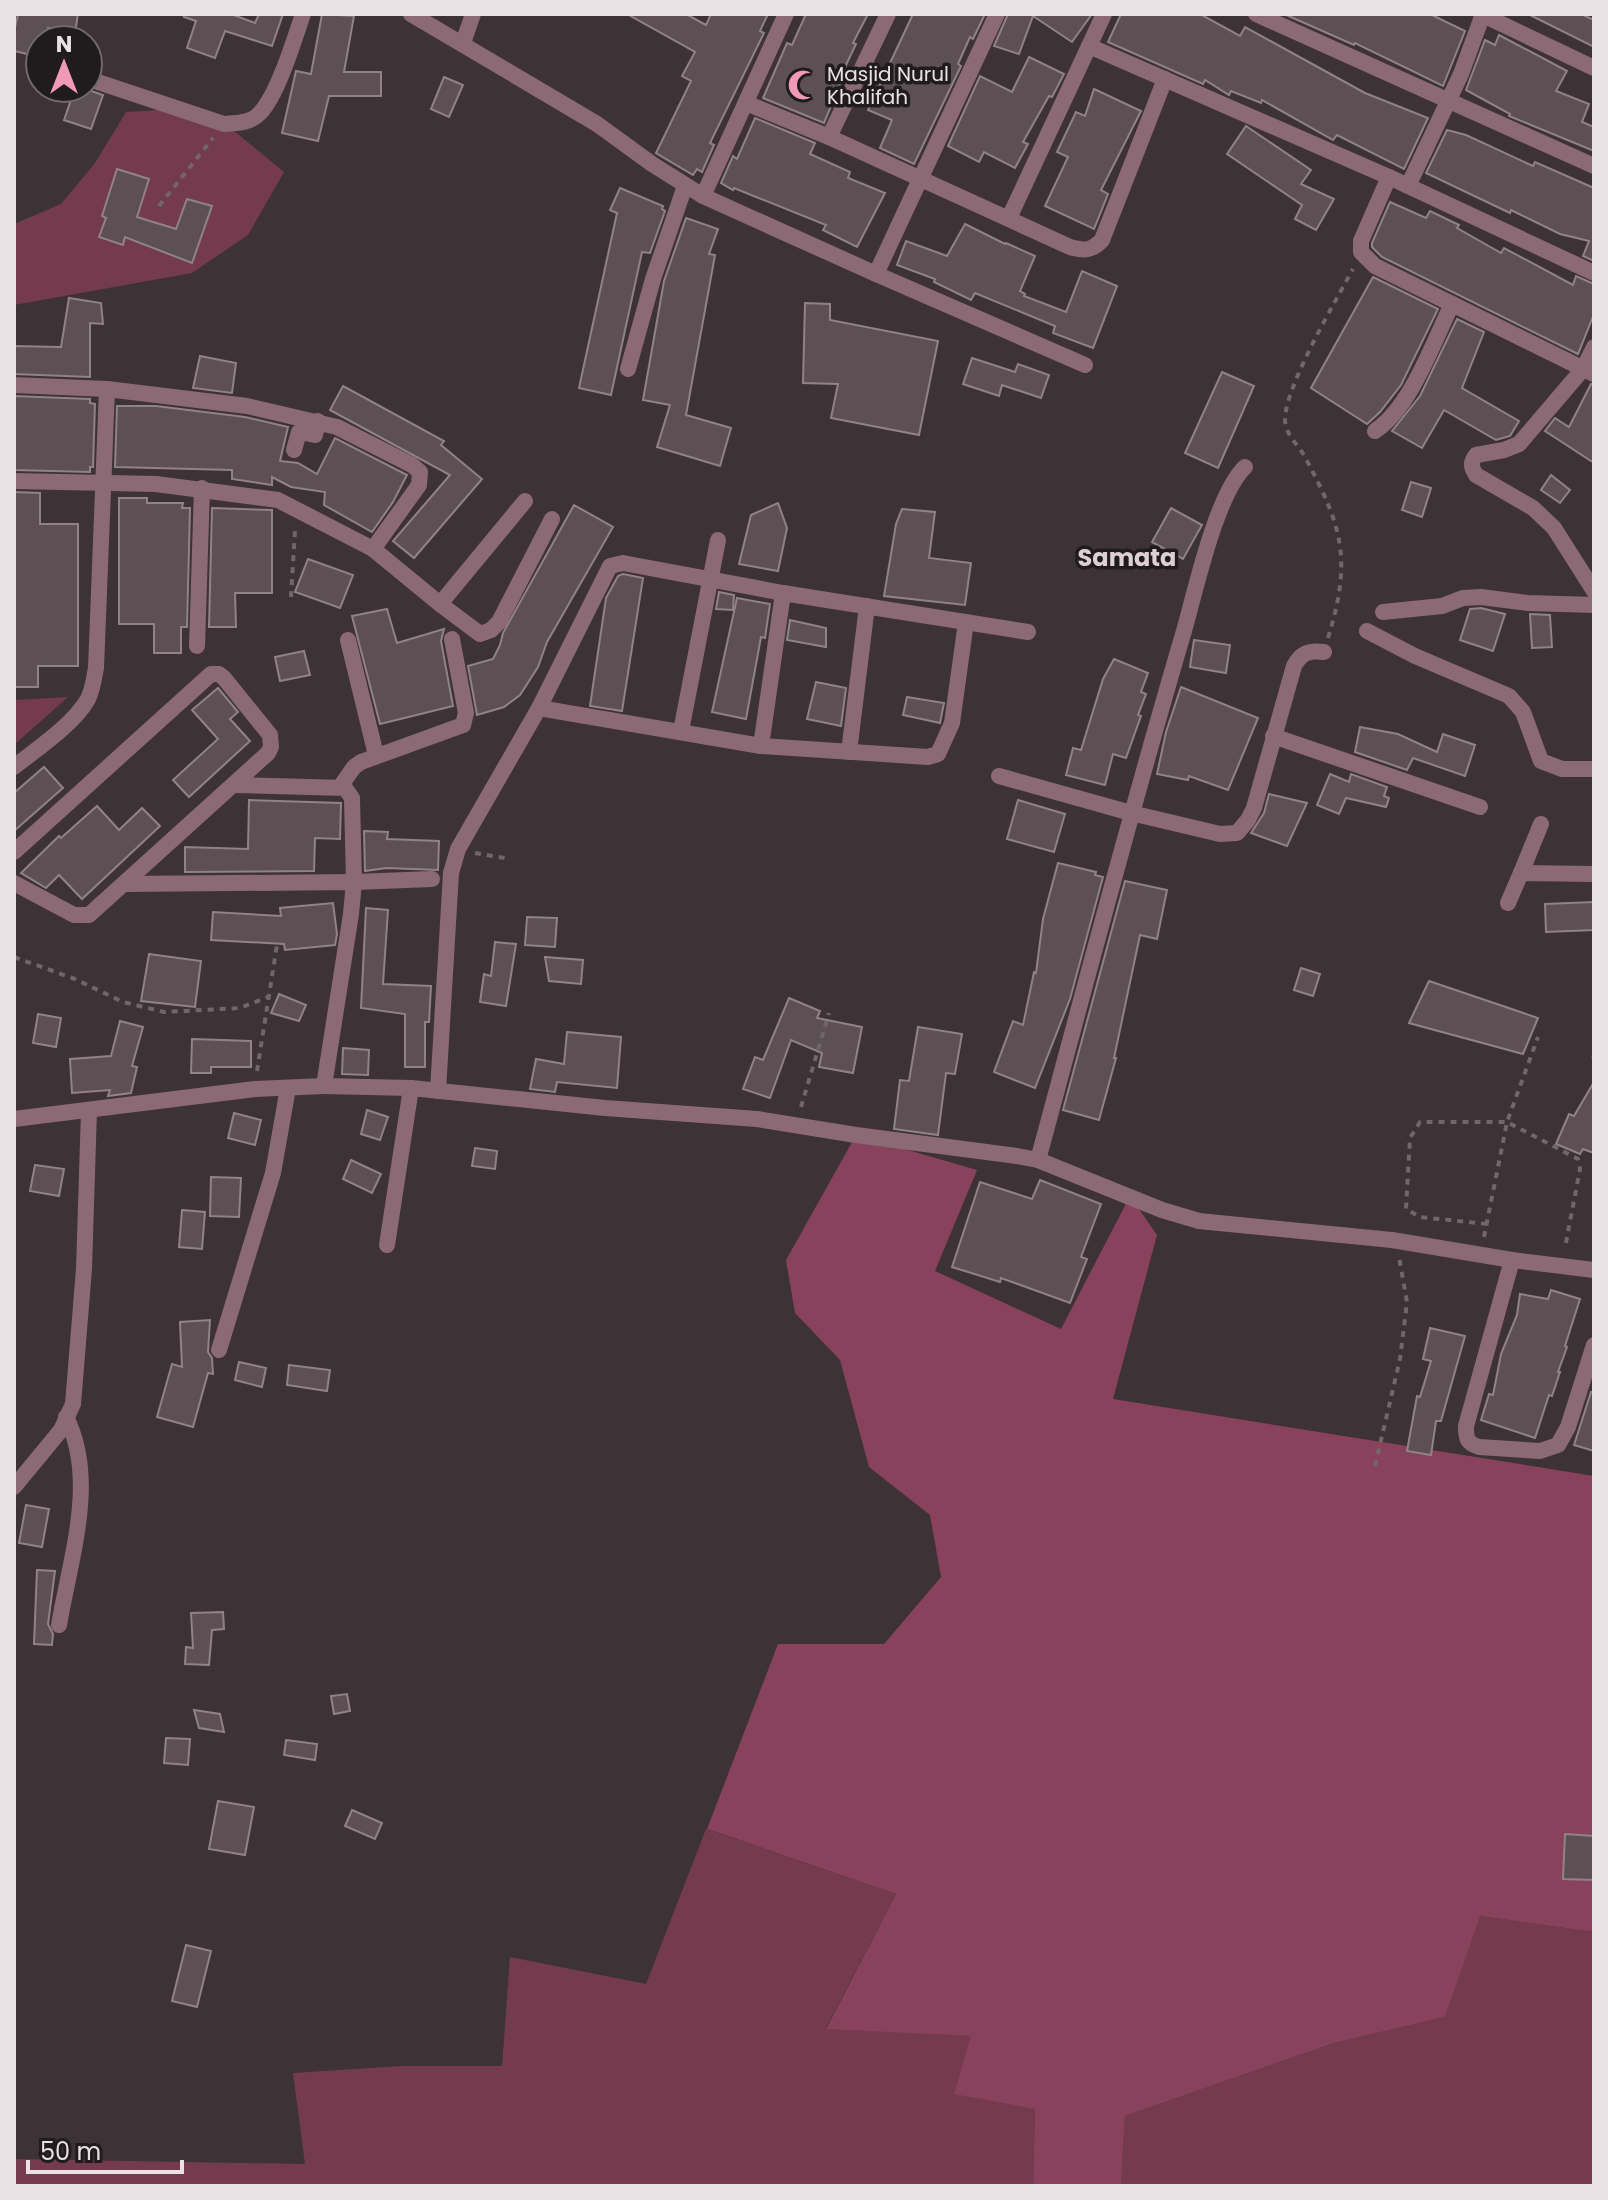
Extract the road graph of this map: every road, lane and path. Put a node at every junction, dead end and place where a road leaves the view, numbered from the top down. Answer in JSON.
{"nodes":[{"id":1,"x":303,"y":14,"type":"edge"},
{"id":2,"x":411,"y":14,"type":"edge"},
{"id":3,"x":473,"y":14,"type":"edge"},
{"id":4,"x":786,"y":14,"type":"edge"},
{"id":5,"x":888,"y":14,"type":"edge"},
{"id":6,"x":997,"y":14,"type":"edge"},
{"id":7,"x":1104,"y":14,"type":"edge"},
{"id":8,"x":1256,"y":14,"type":"edge"},
{"id":9,"x":1482,"y":14,"type":"edge"},
{"id":10,"x":463,"y":43,"type":"junction"},
{"id":11,"x":1089,"y":46,"type":"junction"},
{"id":12,"x":1594,"y":68,"type":"edge"},
{"id":13,"x":1165,"y":79,"type":"junction"},
{"id":14,"x":104,"y":84,"type":"edge"},
{"id":15,"x":1447,"y":100,"type":"junction"},
{"id":16,"x":746,"y":103,"type":"junction"},
{"id":17,"x":224,"y":124,"type":"junction"},
{"id":18,"x":829,"y":137,"type":"junction"},
{"id":19,"x":1594,"y":166,"type":"edge"},
{"id":20,"x":1389,"y":177,"type":"junction"},
{"id":21,"x":920,"y":181,"type":"junction"},
{"id":22,"x":685,"y":186,"type":"junction"},
{"id":23,"x":1408,"y":186,"type":"junction"},
{"id":24,"x":703,"y":196,"type":"junction"},
{"id":25,"x":159,"y":206,"type":"dead end"},
{"id":26,"x":1009,"y":218,"type":"junction"},
{"id":27,"x":1361,"y":252,"type":"junction"},
{"id":28,"x":1594,"y":273,"type":"edge"},
{"id":29,"x":876,"y":274,"type":"junction"},
{"id":30,"x":1452,"y":304,"type":"junction"},
{"id":31,"x":1594,"y":347,"type":"edge"},
{"id":32,"x":1085,"y":365,"type":"dead end"},
{"id":33,"x":628,"y":369,"type":"dead end"},
{"id":34,"x":1588,"y":372,"type":"edge"},
{"id":35,"x":14,"y":385,"type":"edge"},
{"id":36,"x":107,"y":389,"type":"junction"},
{"id":37,"x":318,"y":421,"type":"junction"},
{"id":38,"x":1375,"y":431,"type":"dead end"},
{"id":39,"x":294,"y":450,"type":"dead end"},
{"id":40,"x":1245,"y":467,"type":"dead end"},
{"id":41,"x":14,"y":481,"type":"edge"},
{"id":42,"x":104,"y":481,"type":"junction"},
{"id":43,"x":202,"y":488,"type":"junction"},
{"id":44,"x":525,"y":501,"type":"dead end"},
{"id":45,"x":296,"y":507,"type":"junction"},
{"id":46,"x":552,"y":519,"type":"dead end"},
{"id":47,"x":718,"y":540,"type":"dead end"},
{"id":48,"x":373,"y":549,"type":"junction"},
{"id":49,"x":709,"y":580,"type":"junction"},
{"id":50,"x":1594,"y":591,"type":"edge"},
{"id":51,"x":783,"y":593,"type":"junction"},
{"id":52,"x":291,"y":597,"type":"dead end"},
{"id":53,"x":440,"y":604,"type":"junction"},
{"id":54,"x":1594,"y":605,"type":"edge"},
{"id":55,"x":867,"y":606,"type":"junction"},
{"id":56,"x":1383,"y":612,"type":"dead end"},
{"id":57,"x":966,"y":622,"type":"junction"},
{"id":58,"x":1367,"y":631,"type":"dead end"},
{"id":59,"x":1028,"y":632,"type":"dead end"},
{"id":60,"x":452,"y":639,"type":"dead end"},
{"id":61,"x":348,"y":640,"type":"dead end"},
{"id":62,"x":197,"y":646,"type":"dead end"},
{"id":63,"x":1324,"y":652,"type":"joint"},
{"id":64,"x":539,"y":708,"type":"junction"},
{"id":65,"x":681,"y":731,"type":"junction"},
{"id":66,"x":1273,"y":736,"type":"junction"},
{"id":67,"x":761,"y":746,"type":"junction"},
{"id":68,"x":849,"y":752,"type":"junction"},
{"id":69,"x":376,"y":755,"type":"junction"},
{"id":70,"x":14,"y":767,"type":"edge"},
{"id":71,"x":1594,"y":769,"type":"edge"},
{"id":72,"x":999,"y":776,"type":"dead end"},
{"id":73,"x":234,"y":785,"type":"junction"},
{"id":74,"x":340,"y":787,"type":"junction"},
{"id":75,"x":1480,"y":807,"type":"dead end"},
{"id":76,"x":1131,"y":813,"type":"junction"},
{"id":77,"x":1541,"y":824,"type":"dead end"},
{"id":78,"x":458,"y":849,"type":"junction"},
{"id":79,"x":14,"y":852,"type":"edge"},
{"id":80,"x":505,"y":858,"type":"dead end"},
{"id":81,"x":1521,"y":873,"type":"junction"},
{"id":82,"x":1594,"y":874,"type":"edge"},
{"id":83,"x":432,"y":879,"type":"dead end"},
{"id":84,"x":354,"y":882,"type":"junction"},
{"id":85,"x":14,"y":883,"type":"edge"},
{"id":86,"x":126,"y":884,"type":"junction"},
{"id":87,"x":1508,"y":903,"type":"dead end"},
{"id":88,"x":277,"y":945,"type":"dead end"},
{"id":89,"x":14,"y":957,"type":"edge"},
{"id":90,"x":268,"y":997,"type":"junction"},
{"id":91,"x":829,"y":1013,"type":"dead end"},
{"id":92,"x":1538,"y":1037,"type":"dead end"},
{"id":93,"x":324,"y":1086,"type":"junction"},
{"id":94,"x":288,"y":1088,"type":"junction"},
{"id":95,"x":411,"y":1088,"type":"junction"},
{"id":96,"x":255,"y":1089,"type":"junction"},
{"id":97,"x":438,"y":1091,"type":"junction"},
{"id":98,"x":89,"y":1110,"type":"junction"},
{"id":99,"x":14,"y":1119,"type":"edge"},
{"id":100,"x":1507,"y":1122,"type":"junction"},
{"id":101,"x":796,"y":1125,"type":"junction"},
{"id":102,"x":1038,"y":1160,"type":"junction"},
{"id":103,"x":1487,"y":1224,"type":"junction"},
{"id":104,"x":1392,"y":1240,"type":"junction"},
{"id":105,"x":387,"y":1245,"type":"dead end"},
{"id":106,"x":1480,"y":1255,"type":"junction"},
{"id":107,"x":1512,"y":1260,"type":"junction"},
{"id":108,"x":1562,"y":1266,"type":"junction"},
{"id":109,"x":1594,"y":1270,"type":"edge"},
{"id":110,"x":1594,"y":1345,"type":"edge"},
{"id":111,"x":219,"y":1350,"type":"dead end"},
{"id":112,"x":66,"y":1417,"type":"junction"},
{"id":113,"x":1375,"y":1466,"type":"dead end"},
{"id":114,"x":14,"y":1487,"type":"edge"},
{"id":115,"x":59,"y":1625,"type":"dead end"}],
"edges":[{"from":1,"to":17,"type":"street"},
{"from":2,"to":10,"type":"street"},
{"from":3,"to":10,"type":"street"},
{"from":4,"to":16,"type":"street"},
{"from":5,"to":18,"type":"street"},
{"from":6,"to":21,"type":"street"},
{"from":7,"to":11,"type":"street"},
{"from":8,"to":15,"type":"street"},
{"from":9,"to":12,"type":"street"},
{"from":9,"to":15,"type":"street"},
{"from":10,"to":22,"type":"street"},
{"from":11,"to":13,"type":"street"},
{"from":11,"to":26,"type":"street"},
{"from":13,"to":20,"type":"street"},
{"from":13,"to":26,"type":"street"},
{"from":14,"to":17,"type":"street"},
{"from":15,"to":19,"type":"street"},
{"from":15,"to":23,"type":"street"},
{"from":16,"to":18,"type":"street"},
{"from":16,"to":24,"type":"street"},
{"from":17,"to":25,"type":"path"},
{"from":18,"to":21,"type":"street"},
{"from":20,"to":23,"type":"street"},
{"from":20,"to":27,"type":"street"},
{"from":21,"to":26,"type":"street"},
{"from":21,"to":29,"type":"street"},
{"from":22,"to":24,"type":"street"},
{"from":22,"to":33,"type":"street"},
{"from":23,"to":28,"type":"street"},
{"from":24,"to":29,"type":"street"},
{"from":27,"to":30,"type":"street"},
{"from":27,"to":63,"type":"path"},
{"from":29,"to":32,"type":"street"},
{"from":30,"to":34,"type":"street"},
{"from":30,"to":38,"type":"street"},
{"from":31,"to":34,"type":"street"},
{"from":34,"to":50,"type":"street"},
{"from":35,"to":36,"type":"street"},
{"from":36,"to":37,"type":"street"},
{"from":36,"to":42,"type":"street"},
{"from":37,"to":39,"type":"street"},
{"from":37,"to":48,"type":"street"},
{"from":40,"to":76,"type":"street"},
{"from":41,"to":42,"type":"street"},
{"from":42,"to":43,"type":"street"},
{"from":42,"to":70,"type":"street"},
{"from":43,"to":45,"type":"street"},
{"from":43,"to":62,"type":"street"},
{"from":44,"to":53,"type":"street"},
{"from":45,"to":48,"type":"street"},
{"from":45,"to":52,"type":"path"},
{"from":46,"to":53,"type":"street"},
{"from":47,"to":49,"type":"street"},
{"from":48,"to":53,"type":"street"},
{"from":49,"to":51,"type":"street"},
{"from":49,"to":64,"type":"street"},
{"from":49,"to":65,"type":"street"},
{"from":51,"to":55,"type":"street"},
{"from":51,"to":67,"type":"street"},
{"from":54,"to":56,"type":"street"},
{"from":55,"to":57,"type":"street"},
{"from":55,"to":68,"type":"street"},
{"from":57,"to":59,"type":"street"},
{"from":57,"to":68,"type":"street"},
{"from":58,"to":71,"type":"street"},
{"from":60,"to":69,"type":"street"},
{"from":61,"to":69,"type":"street"},
{"from":63,"to":66,"type":"street"},
{"from":64,"to":65,"type":"street"},
{"from":64,"to":78,"type":"street"},
{"from":65,"to":67,"type":"street"},
{"from":66,"to":75,"type":"street"},
{"from":66,"to":76,"type":"street"},
{"from":67,"to":68,"type":"street"},
{"from":69,"to":74,"type":"street"},
{"from":72,"to":76,"type":"street"},
{"from":73,"to":74,"type":"street"},
{"from":73,"to":79,"type":"street"},
{"from":73,"to":86,"type":"street"},
{"from":74,"to":84,"type":"street"},
{"from":76,"to":102,"type":"street"},
{"from":77,"to":81,"type":"street"},
{"from":78,"to":80,"type":"path"},
{"from":78,"to":97,"type":"street"},
{"from":81,"to":82,"type":"street"},
{"from":81,"to":87,"type":"street"},
{"from":83,"to":84,"type":"street"},
{"from":84,"to":86,"type":"street"},
{"from":84,"to":93,"type":"street"},
{"from":85,"to":86,"type":"street"},
{"from":88,"to":90,"type":"path"},
{"from":89,"to":90,"type":"path"},
{"from":90,"to":96,"type":"path"},
{"from":91,"to":101,"type":"path"},
{"from":92,"to":100,"type":"path"},
{"from":93,"to":94,"type":"street"},
{"from":93,"to":95,"type":"street"},
{"from":94,"to":96,"type":"street"},
{"from":94,"to":111,"type":"street"},
{"from":95,"to":97,"type":"street"},
{"from":95,"to":105,"type":"street"},
{"from":96,"to":98,"type":"street"},
{"from":97,"to":101,"type":"street"},
{"from":98,"to":99,"type":"street"},
{"from":98,"to":112,"type":"street"},
{"from":100,"to":103,"type":"path"},
{"from":100,"to":103,"type":"path"},
{"from":100,"to":108,"type":"path"},
{"from":101,"to":102,"type":"street"},
{"from":102,"to":104,"type":"street"},
{"from":103,"to":106,"type":"path"},
{"from":104,"to":106,"type":"street"},
{"from":104,"to":113,"type":"path"},
{"from":106,"to":107,"type":"street"},
{"from":107,"to":108,"type":"street"},
{"from":107,"to":110,"type":"street"},
{"from":108,"to":109,"type":"street"},
{"from":112,"to":114,"type":"street"},
{"from":112,"to":115,"type":"street"}]}
